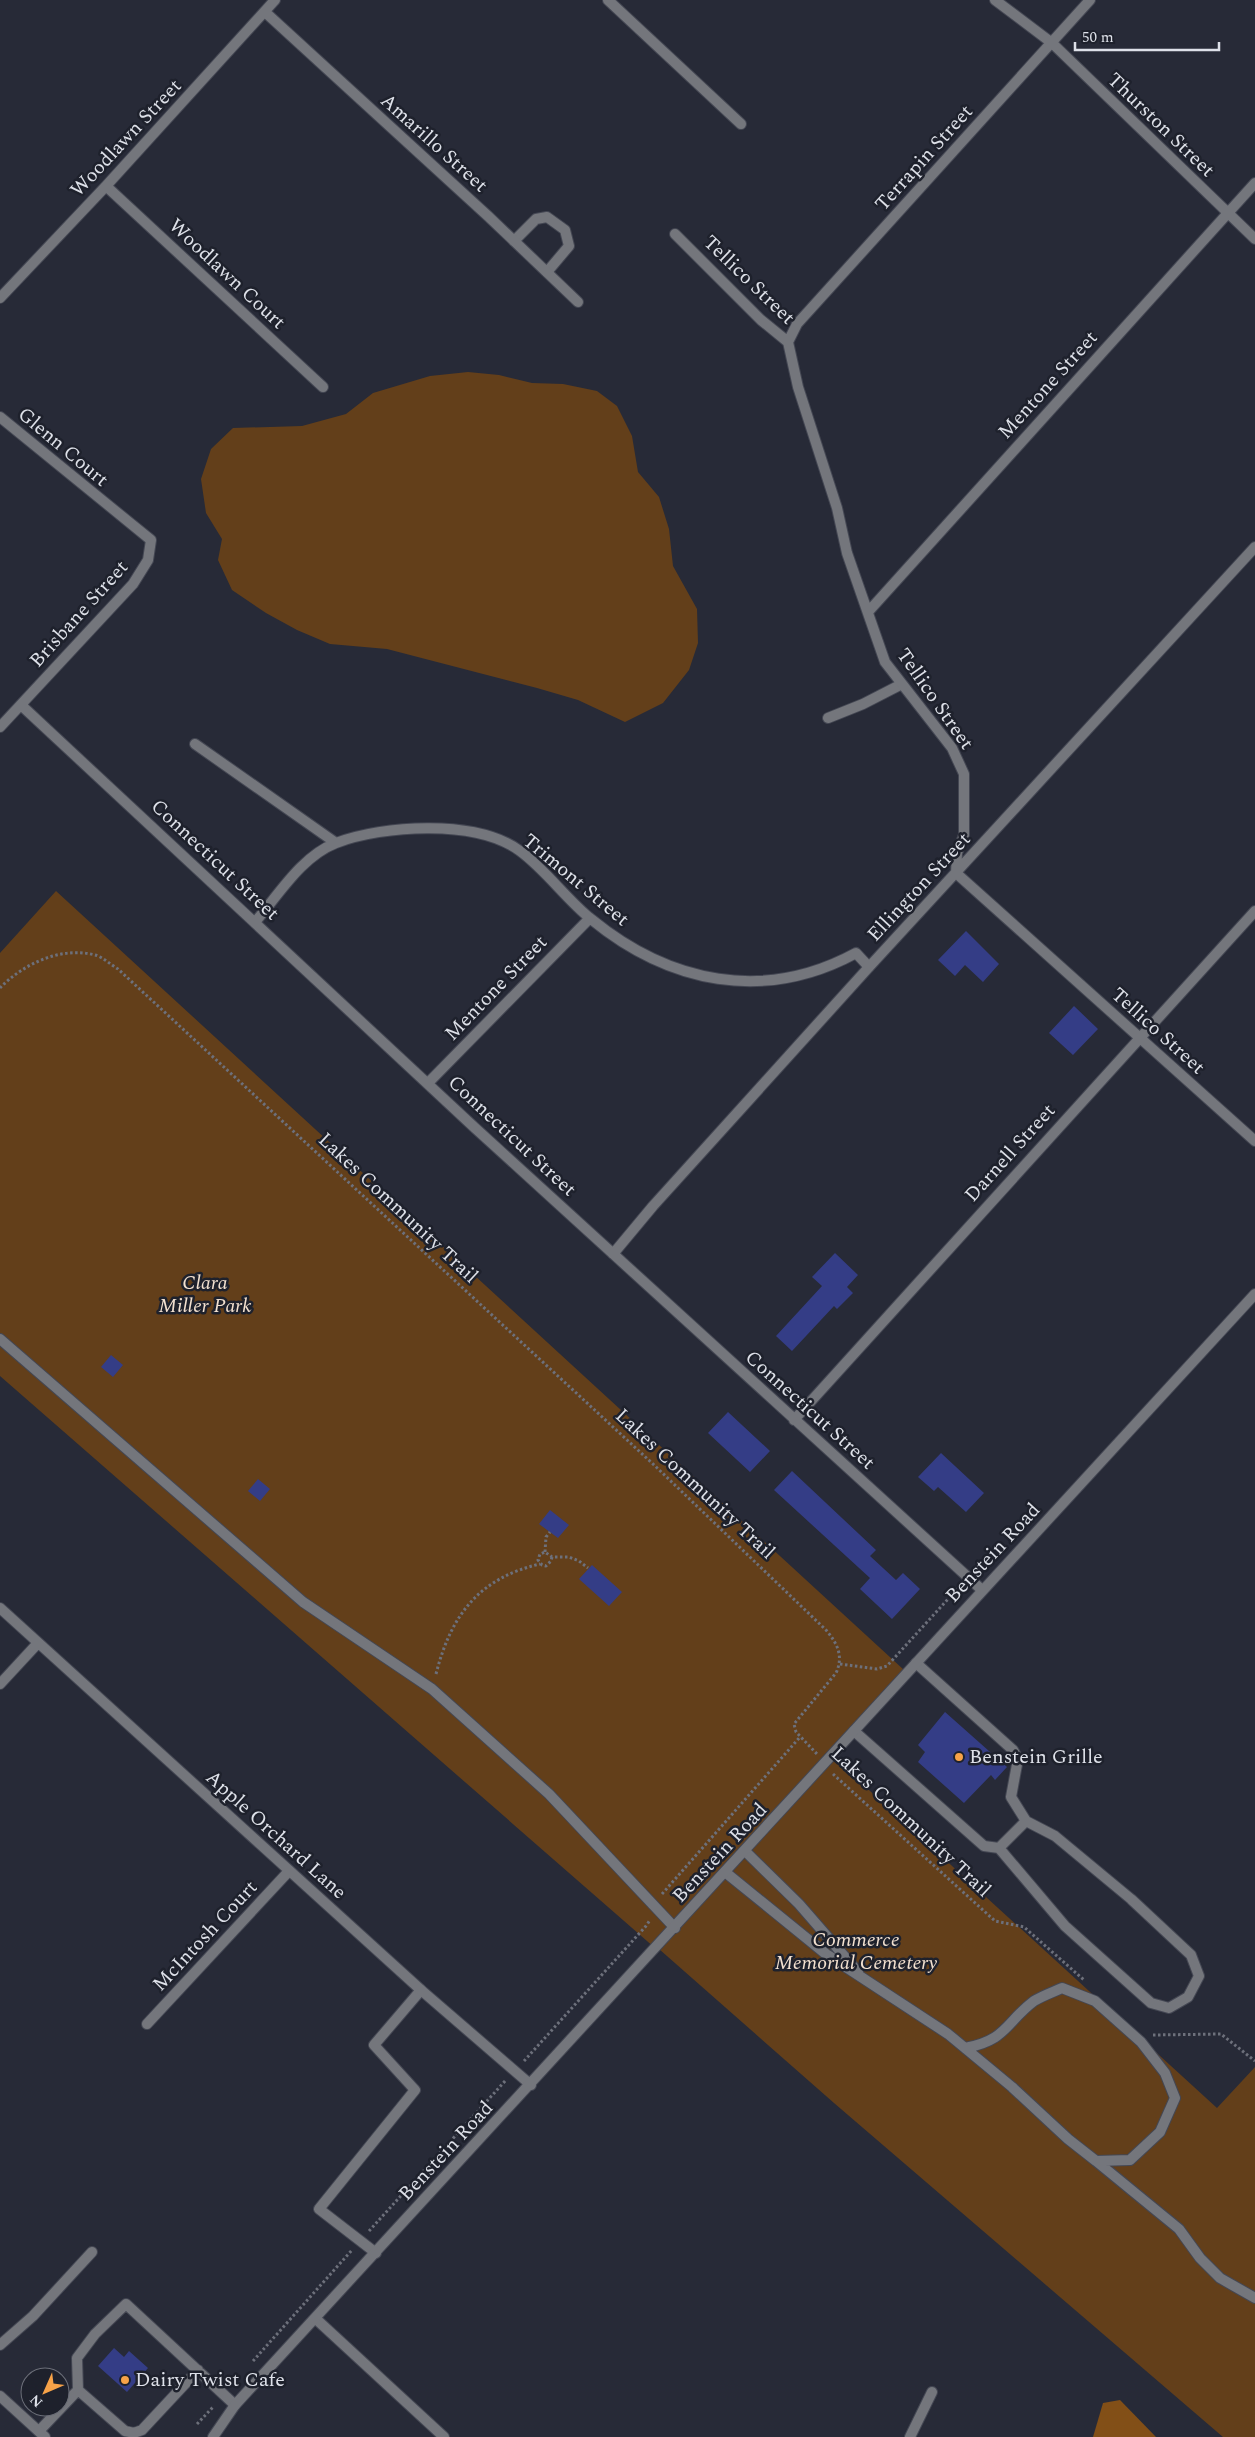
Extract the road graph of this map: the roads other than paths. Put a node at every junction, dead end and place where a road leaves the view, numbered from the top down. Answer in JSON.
{"nodes":[{"id":1,"x":275,"y":0,"type":"edge"},
{"id":2,"x":608,"y":0,"type":"edge"},
{"id":3,"x":995,"y":0,"type":"edge"},
{"id":4,"x":1090,"y":0,"type":"edge"},
{"id":5,"x":265,"y":12,"type":"junction"},
{"id":6,"x":1052,"y":42,"type":"junction"},
{"id":7,"x":741,"y":124,"type":"dead end"},
{"id":8,"x":1255,"y":182,"type":"edge"},
{"id":9,"x":106,"y":186,"type":"junction"},
{"id":10,"x":1226,"y":214,"type":"junction"},
{"id":11,"x":675,"y":234,"type":"dead end"},
{"id":12,"x":514,"y":240,"type":"junction"},
{"id":13,"x":1255,"y":240,"type":"edge"},
{"id":14,"x":547,"y":272,"type":"junction"},
{"id":15,"x":0,"y":298,"type":"edge"},
{"id":16,"x":578,"y":302,"type":"dead end"},
{"id":17,"x":788,"y":342,"type":"junction"},
{"id":18,"x":323,"y":387,"type":"dead end"},
{"id":19,"x":0,"y":417,"type":"edge"},
{"id":20,"x":104,"y":503,"type":"joint"},
{"id":21,"x":1255,"y":547,"type":"edge"},
{"id":22,"x":868,"y":612,"type":"junction"},
{"id":23,"x":900,"y":685,"type":"junction"},
{"id":24,"x":21,"y":705,"type":"junction"},
{"id":25,"x":828,"y":718,"type":"dead end"},
{"id":26,"x":0,"y":727,"type":"edge"},
{"id":27,"x":195,"y":744,"type":"dead end"},
{"id":28,"x":336,"y":843,"type":"junction"},
{"id":29,"x":956,"y":873,"type":"junction"},
{"id":30,"x":1255,"y":911,"type":"edge"},
{"id":31,"x":590,"y":918,"type":"junction"},
{"id":32,"x":256,"y":921,"type":"junction"},
{"id":33,"x":869,"y":967,"type":"junction"},
{"id":34,"x":1139,"y":1038,"type":"junction"},
{"id":35,"x":428,"y":1083,"type":"junction"},
{"id":36,"x":1255,"y":1141,"type":"edge"},
{"id":37,"x":613,"y":1254,"type":"junction"},
{"id":38,"x":1255,"y":1294,"type":"edge"},
{"id":39,"x":0,"y":1339,"type":"edge"},
{"id":40,"x":794,"y":1420,"type":"junction"},
{"id":41,"x":982,"y":1590,"type":"junction"},
{"id":42,"x":0,"y":1608,"type":"edge"},
{"id":43,"x":38,"y":1643,"type":"junction"},
{"id":44,"x":916,"y":1663,"type":"junction"},
{"id":45,"x":0,"y":1684,"type":"edge"},
{"id":46,"x":854,"y":1731,"type":"junction"},
{"id":47,"x":1026,"y":1821,"type":"junction"},
{"id":48,"x":999,"y":1848,"type":"junction"},
{"id":49,"x":745,"y":1851,"type":"junction"},
{"id":50,"x":288,"y":1871,"type":"junction"},
{"id":51,"x":725,"y":1872,"type":"junction"},
{"id":52,"x":675,"y":1928,"type":"junction"},
{"id":53,"x":862,"y":1977,"type":"junction"},
{"id":54,"x":421,"y":1990,"type":"junction"},
{"id":55,"x":147,"y":2024,"type":"dead end"},
{"id":56,"x":965,"y":2048,"type":"junction"},
{"id":57,"x":531,"y":2085,"type":"junction"},
{"id":58,"x":1096,"y":2161,"type":"junction"},
{"id":59,"x":92,"y":2252,"type":"dead end"},
{"id":60,"x":376,"y":2253,"type":"junction"},
{"id":61,"x":1255,"y":2298,"type":"edge"},
{"id":62,"x":316,"y":2318,"type":"junction"},
{"id":63,"x":0,"y":2345,"type":"edge"},
{"id":64,"x":198,"y":2370,"type":"junction"},
{"id":65,"x":78,"y":2390,"type":"junction"},
{"id":66,"x":932,"y":2392,"type":"dead end"},
{"id":67,"x":0,"y":2396,"type":"edge"},
{"id":68,"x":236,"y":2405,"type":"junction"},
{"id":69,"x":42,"y":2434,"type":"edge"},
{"id":70,"x":213,"y":2437,"type":"edge"},
{"id":71,"x":444,"y":2437,"type":"edge"},
{"id":72,"x":910,"y":2437,"type":"edge"}],
"edges":[{"from":1,"to":5,"type":"street","name":"Woodlawn Street"},
{"from":2,"to":7,"type":"street"},
{"from":3,"to":6,"type":"street","name":"Thurston Street"},
{"from":4,"to":6,"type":"street","name":"Terrapin Street"},
{"from":5,"to":9,"type":"street","name":"Woodlawn Street"},
{"from":5,"to":12,"type":"street","name":"Amarillo Street"},
{"from":6,"to":10,"type":"street","name":"Thurston Street"},
{"from":6,"to":17,"type":"street","name":"Terrapin Street"},
{"from":8,"to":10,"type":"street","name":"Mentone Street"},
{"from":9,"to":15,"type":"street","name":"Woodlawn Street"},
{"from":9,"to":18,"type":"street","name":"Woodlawn Court"},
{"from":10,"to":13,"type":"street","name":"Thurston Street"},
{"from":10,"to":22,"type":"street","name":"Mentone Street"},
{"from":11,"to":17,"type":"street","name":"Tellico Street"},
{"from":12,"to":14,"type":"street","name":"Amarillo Street"},
{"from":12,"to":14,"type":"street"},
{"from":14,"to":16,"type":"street","name":"Amarillo Street"},
{"from":17,"to":22,"type":"street","name":"Tellico Street"},
{"from":19,"to":20,"type":"street","name":"Glenn Court"},
{"from":20,"to":24,"type":"street","name":"Brisbane Street"},
{"from":21,"to":29,"type":"street","name":"Ellington Street"},
{"from":22,"to":23,"type":"street","name":"Tellico Street"},
{"from":23,"to":25,"type":"street"},
{"from":23,"to":29,"type":"street","name":"Tellico Street"},
{"from":24,"to":26,"type":"street","name":"Brisbane Street"},
{"from":24,"to":32,"type":"street","name":"Connecticut Street"},
{"from":27,"to":28,"type":"street"},
{"from":28,"to":31,"type":"street","name":"Trimont Street"},
{"from":28,"to":32,"type":"street","name":"Trimont Street"},
{"from":29,"to":33,"type":"street","name":"Ellington Street"},
{"from":29,"to":34,"type":"street","name":"Tellico Street"},
{"from":30,"to":34,"type":"street","name":"Darnell Street"},
{"from":31,"to":33,"type":"street","name":"Trimont Street"},
{"from":31,"to":35,"type":"street","name":"Mentone Street"},
{"from":32,"to":35,"type":"street","name":"Connecticut Street"},
{"from":33,"to":37,"type":"street","name":"Ellington Street"},
{"from":34,"to":36,"type":"street","name":"Tellico Street"},
{"from":34,"to":40,"type":"street","name":"Darnell Street"},
{"from":35,"to":37,"type":"street","name":"Connecticut Street"},
{"from":37,"to":40,"type":"street","name":"Connecticut Street"},
{"from":38,"to":41,"type":"street","name":"Benstein Road"},
{"from":39,"to":52,"type":"street"},
{"from":40,"to":41,"type":"street","name":"Connecticut Street"},
{"from":41,"to":44,"type":"street","name":"Benstein Road"},
{"from":42,"to":43,"type":"street","name":"Apple Orchard Lane"},
{"from":43,"to":45,"type":"street"},
{"from":43,"to":50,"type":"street","name":"Apple Orchard Lane"},
{"from":44,"to":46,"type":"street","name":"Benstein Road"},
{"from":44,"to":47,"type":"street"},
{"from":46,"to":48,"type":"street"},
{"from":46,"to":49,"type":"street","name":"Benstein Road"},
{"from":47,"to":48,"type":"street"},
{"from":47,"to":48,"type":"street"},
{"from":49,"to":51,"type":"street","name":"Benstein Road"},
{"from":49,"to":53,"type":"street"},
{"from":50,"to":54,"type":"street","name":"Apple Orchard Lane"},
{"from":50,"to":55,"type":"street","name":"McIntosh Court"},
{"from":51,"to":52,"type":"street","name":"Benstein Road"},
{"from":51,"to":53,"type":"street"},
{"from":52,"to":57,"type":"street","name":"Benstein Road"},
{"from":53,"to":56,"type":"street"},
{"from":54,"to":57,"type":"street","name":"Apple Orchard Lane"},
{"from":54,"to":60,"type":"street"},
{"from":56,"to":58,"type":"street"},
{"from":56,"to":58,"type":"street"},
{"from":57,"to":60,"type":"street","name":"Benstein Road"},
{"from":58,"to":61,"type":"street"},
{"from":59,"to":63,"type":"street"},
{"from":60,"to":62,"type":"street","name":"Benstein Road"},
{"from":62,"to":68,"type":"street","name":"Benstein Road"},
{"from":62,"to":71,"type":"street"},
{"from":64,"to":65,"type":"street"},
{"from":64,"to":65,"type":"street"},
{"from":64,"to":68,"type":"street"},
{"from":65,"to":69,"type":"street"},
{"from":66,"to":72,"type":"street"},
{"from":67,"to":69,"type":"street"},
{"from":68,"to":70,"type":"street","name":"Benstein Road"}]}
